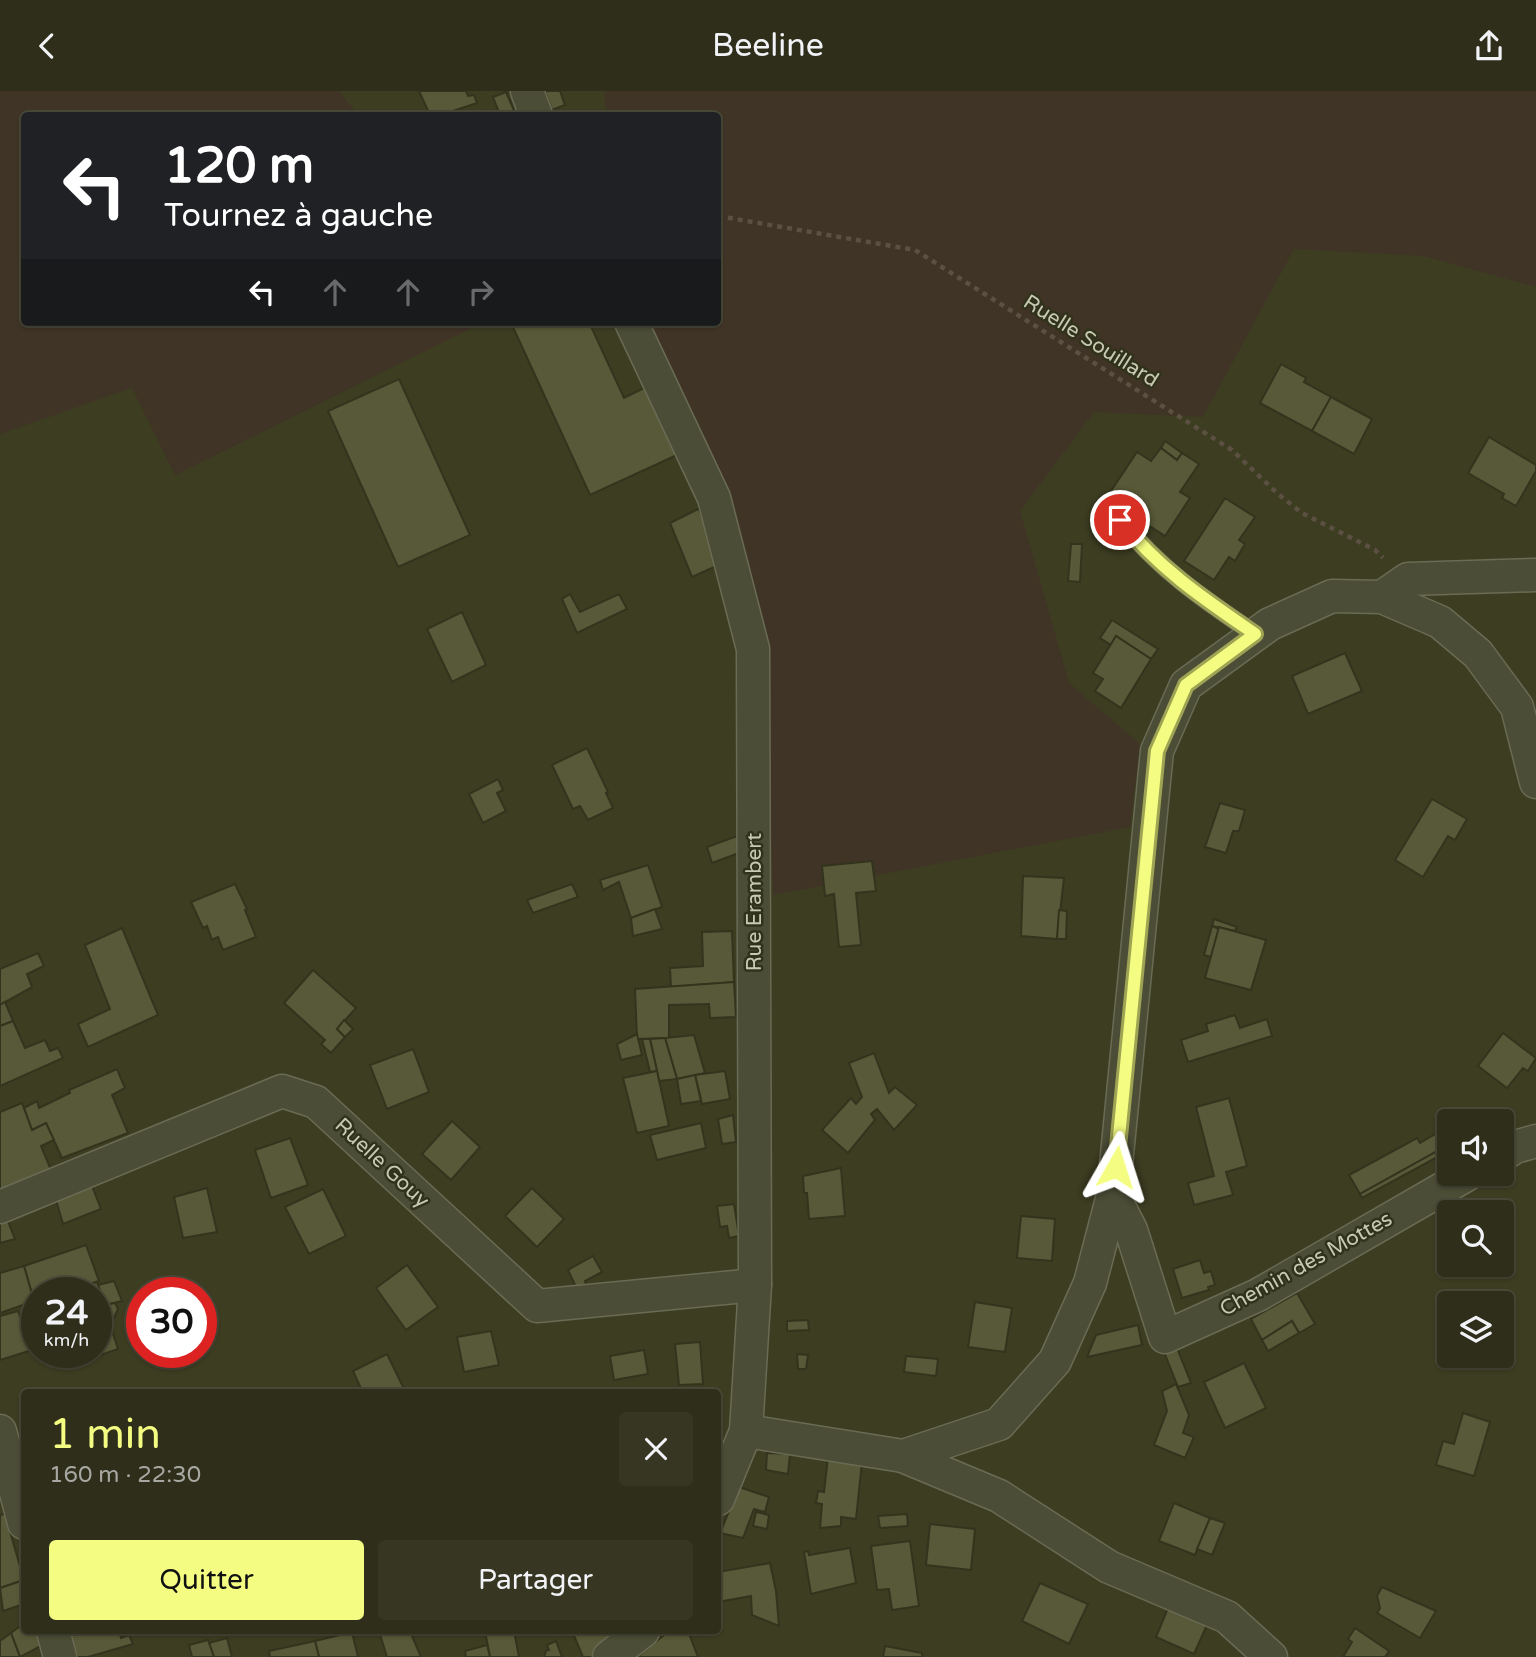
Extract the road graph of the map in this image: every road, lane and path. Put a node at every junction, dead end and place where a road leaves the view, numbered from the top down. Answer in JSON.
{"nodes":[{"id":1,"x":527,"y":91,"type":"edge"},
{"id":2,"x":535,"y":112,"type":"edge"},
{"id":3,"x":721,"y":217,"type":"edge"},
{"id":4,"x":633,"y":326,"type":"edge"},
{"id":5,"x":1120,"y":520,"type":"dead end"},
{"id":6,"x":1536,"y":575,"type":"edge"},
{"id":7,"x":1408,"y":579,"type":"junction"},
{"id":8,"x":1382,"y":597,"type":"junction"},
{"id":9,"x":1255,"y":634,"type":"junction"},
{"id":10,"x":1536,"y":782,"type":"edge"},
{"id":11,"x":1536,"y":1141,"type":"edge"},
{"id":12,"x":1514,"y":1148,"type":"edge"},
{"id":13,"x":1447,"y":1186,"type":"edge"},
{"id":14,"x":1113,"y":1195,"type":"junction"},
{"id":15,"x":0,"y":1207,"type":"edge"},
{"id":16,"x":755,"y":1285,"type":"junction"},
{"id":17,"x":0,"y":1431,"type":"edge"},
{"id":18,"x":746,"y":1431,"type":"junction"},
{"id":19,"x":903,"y":1456,"type":"junction"},
{"id":20,"x":721,"y":1492,"type":"edge"},
{"id":21,"x":21,"y":1512,"type":"edge"},
{"id":22,"x":54,"y":1634,"type":"edge"},
{"id":23,"x":639,"y":1634,"type":"edge"},
{"id":24,"x":60,"y":1657,"type":"edge"},
{"id":25,"x":610,"y":1657,"type":"edge"},
{"id":26,"x":1270,"y":1657,"type":"edge"}],
"edges":[{"from":1,"to":2,"type":"street"},
{"from":3,"to":7,"type":"path","name":"Ruelle Souillard"},
{"from":4,"to":16,"type":"street","name":"Rue Erambert"},
{"from":5,"to":9,"type":"lane"},
{"from":6,"to":7,"type":"street"},
{"from":7,"to":8,"type":"street"},
{"from":8,"to":9,"type":"street"},
{"from":8,"to":10,"type":"street"},
{"from":9,"to":14,"type":"street"},
{"from":11,"to":12,"type":"street"},
{"from":13,"to":14,"type":"street","name":"Chemin des Mottes"},
{"from":14,"to":19,"type":"street"},
{"from":15,"to":16,"type":"street","name":"Ruelle Gouy"},
{"from":16,"to":18,"type":"street","name":"Rue Erambert"},
{"from":17,"to":21,"type":"street"},
{"from":18,"to":19,"type":"street"},
{"from":18,"to":20,"type":"street","name":"Rue Erambert"},
{"from":19,"to":26,"type":"street"},
{"from":22,"to":24,"type":"street"},
{"from":23,"to":25,"type":"street"}]}
